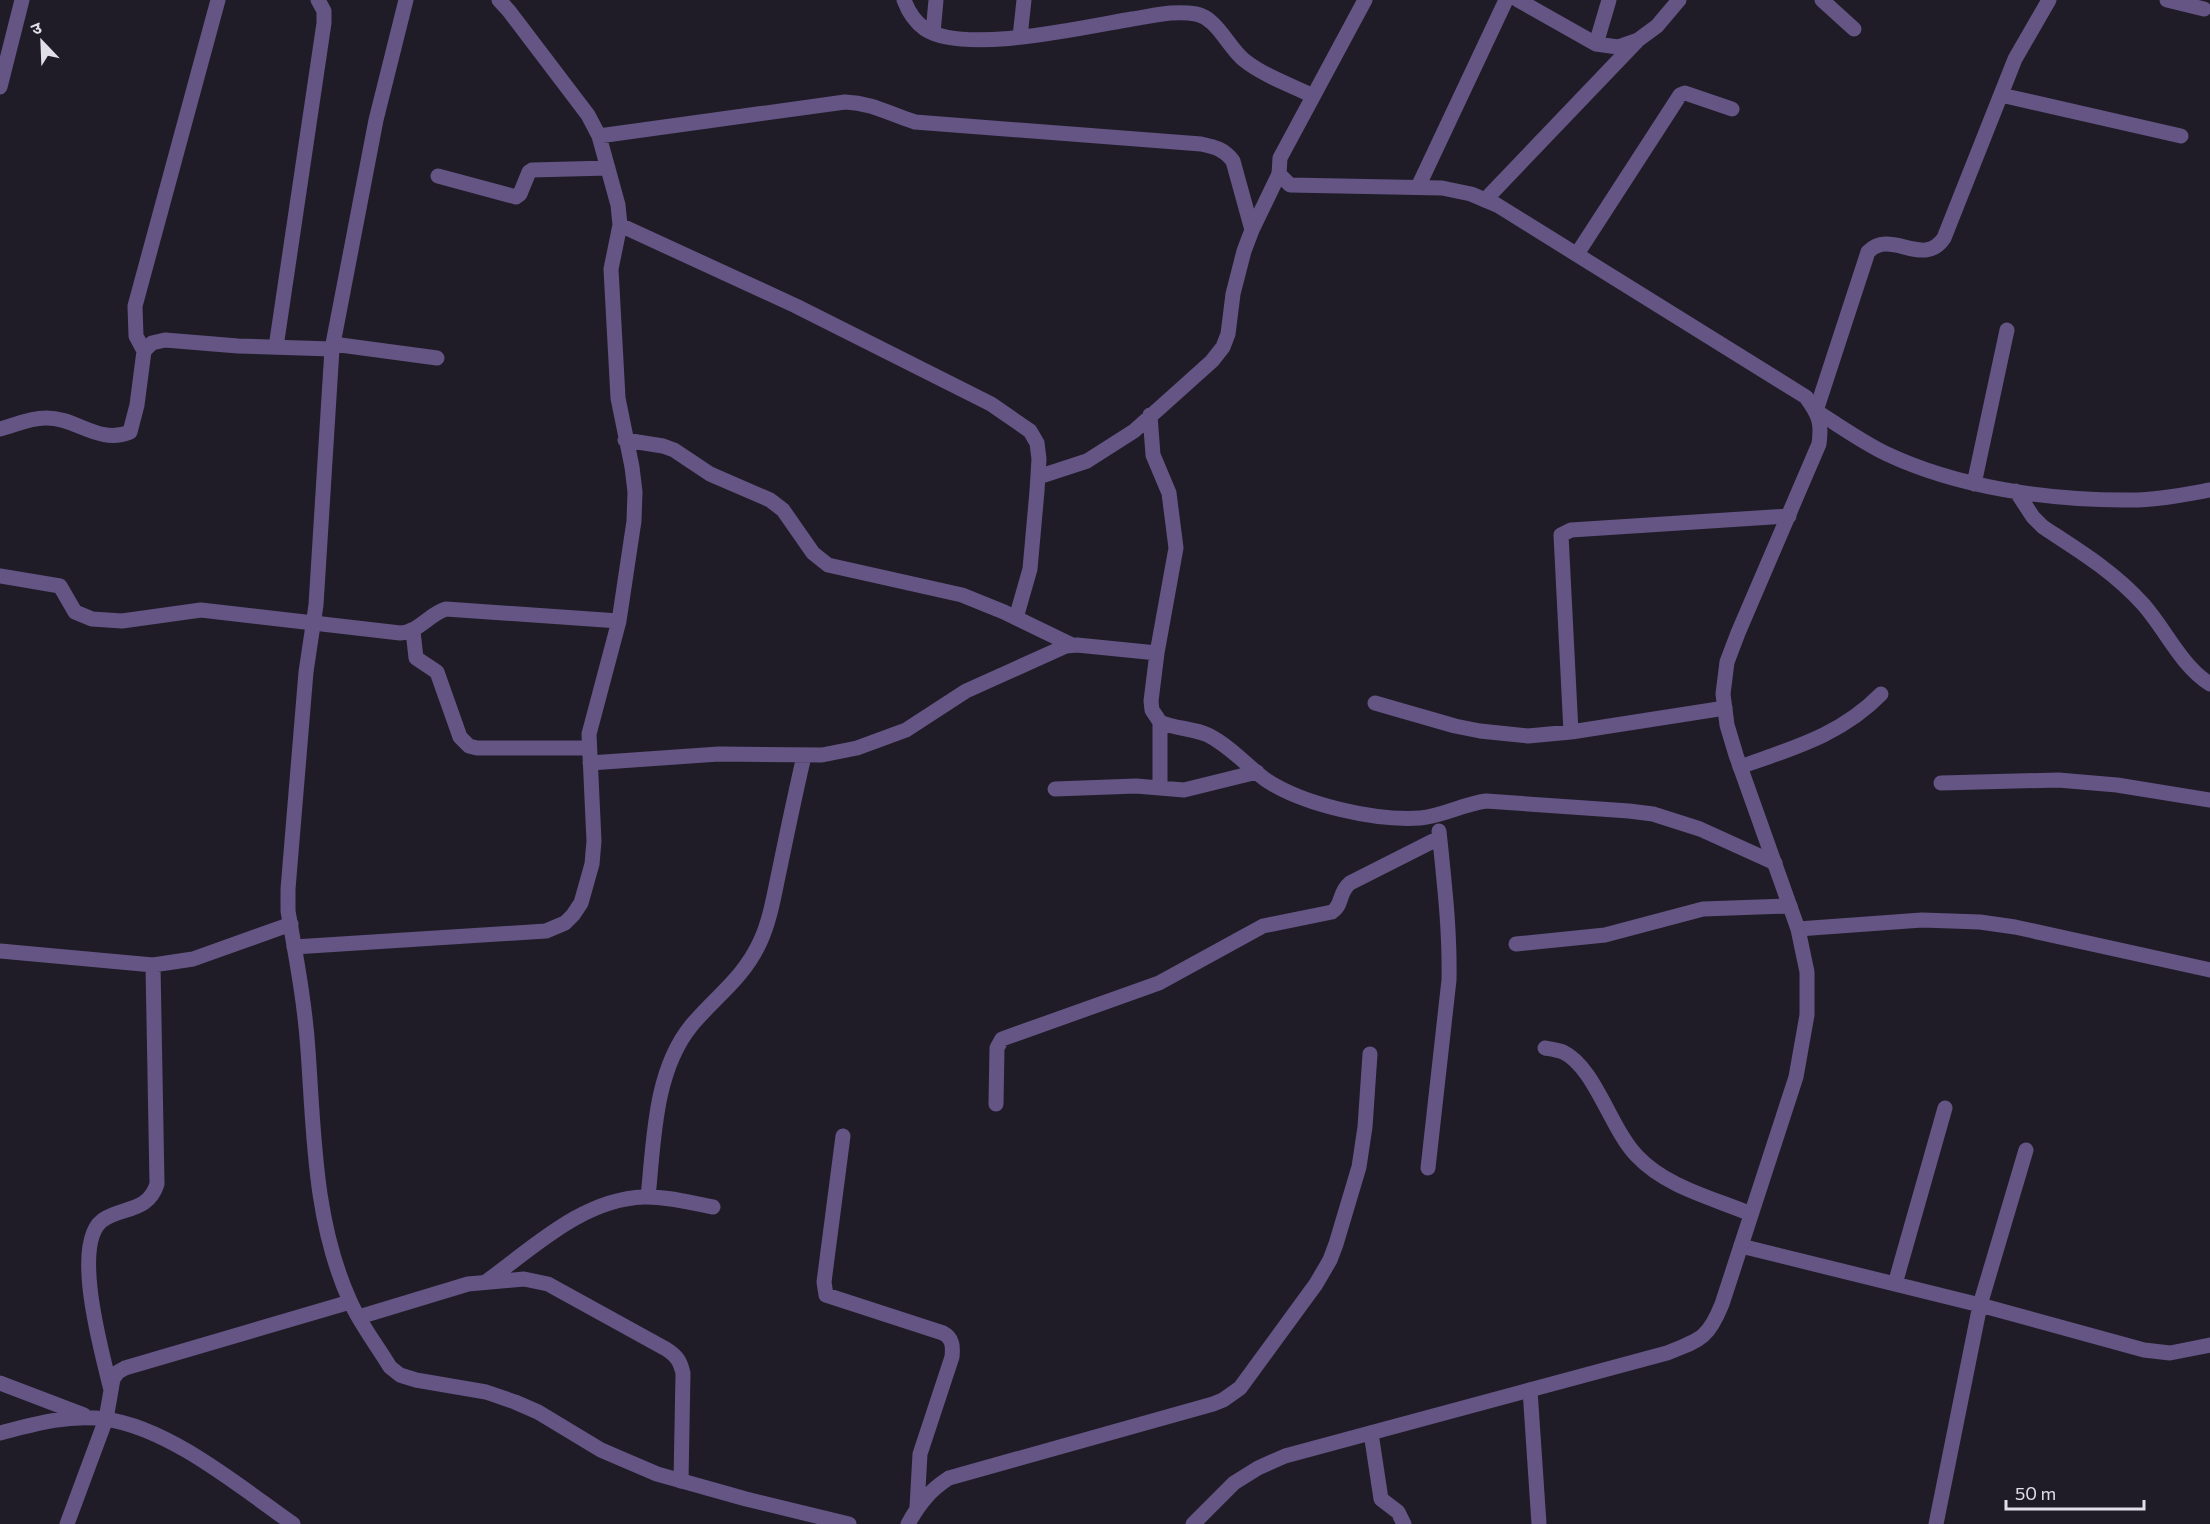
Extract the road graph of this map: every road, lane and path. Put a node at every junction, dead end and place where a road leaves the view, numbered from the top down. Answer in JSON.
{"nodes":[{"id":1,"x":22,"y":0,"type":"edge"},
{"id":2,"x":218,"y":0,"type":"edge"},
{"id":3,"x":318,"y":0,"type":"edge"},
{"id":4,"x":406,"y":0,"type":"edge"},
{"id":5,"x":499,"y":0,"type":"edge"},
{"id":6,"x":904,"y":0,"type":"edge"},
{"id":7,"x":936,"y":0,"type":"edge"},
{"id":8,"x":1024,"y":0,"type":"edge"},
{"id":9,"x":1365,"y":0,"type":"edge"},
{"id":10,"x":1506,"y":0,"type":"edge"},
{"id":11,"x":1518,"y":0,"type":"edge"},
{"id":12,"x":1610,"y":0,"type":"edge"},
{"id":13,"x":1678,"y":0,"type":"edge"},
{"id":14,"x":1822,"y":0,"type":"edge"},
{"id":15,"x":2049,"y":0,"type":"edge"},
{"id":16,"x":2167,"y":0,"type":"edge"},
{"id":17,"x":2204,"y":9,"type":"dead end"},
{"id":18,"x":1854,"y":29,"type":"dead end"},
{"id":19,"x":933,"y":33,"type":"junction"},
{"id":20,"x":1020,"y":37,"type":"junction"},
{"id":21,"x":1638,"y":40,"type":"junction"},
{"id":22,"x":1596,"y":44,"type":"junction"},
{"id":23,"x":0,"y":87,"type":"edge"},
{"id":24,"x":2001,"y":95,"type":"junction"},
{"id":25,"x":1314,"y":96,"type":"junction"},
{"id":26,"x":1732,"y":109,"type":"dead end"},
{"id":27,"x":599,"y":136,"type":"junction"},
{"id":28,"x":2181,"y":136,"type":"dead end"},
{"id":29,"x":608,"y":168,"type":"junction"},
{"id":30,"x":1279,"y":174,"type":"junction"},
{"id":31,"x":438,"y":176,"type":"dead end"},
{"id":32,"x":1418,"y":187,"type":"junction"},
{"id":33,"x":1485,"y":200,"type":"junction"},
{"id":34,"x":620,"y":225,"type":"junction"},
{"id":35,"x":1252,"y":230,"type":"junction"},
{"id":36,"x":1576,"y":254,"type":"junction"},
{"id":37,"x":2007,"y":330,"type":"dead end"},
{"id":38,"x":276,"y":347,"type":"junction"},
{"id":39,"x":333,"y":347,"type":"junction"},
{"id":40,"x":144,"y":351,"type":"junction"},
{"id":41,"x":437,"y":358,"type":"dead end"},
{"id":42,"x":1816,"y":411,"type":"junction"},
{"id":43,"x":1150,"y":415,"type":"junction"},
{"id":44,"x":0,"y":429,"type":"edge"},
{"id":45,"x":626,"y":440,"type":"junction"},
{"id":46,"x":1038,"y":477,"type":"junction"},
{"id":47,"x":1974,"y":484,"type":"junction"},
{"id":48,"x":2210,"y":490,"type":"edge"},
{"id":49,"x":2016,"y":491,"type":"junction"},
{"id":50,"x":1789,"y":516,"type":"junction"},
{"id":51,"x":0,"y":576,"type":"edge"},
{"id":52,"x":1016,"y":618,"type":"junction"},
{"id":53,"x":619,"y":621,"type":"junction"},
{"id":54,"x":314,"y":625,"type":"junction"},
{"id":55,"x":413,"y":631,"type":"junction"},
{"id":56,"x":1072,"y":645,"type":"junction"},
{"id":57,"x":1157,"y":652,"type":"junction"},
{"id":58,"x":2210,"y":684,"type":"edge"},
{"id":59,"x":1881,"y":694,"type":"dead end"},
{"id":60,"x":1375,"y":703,"type":"dead end"},
{"id":61,"x":1725,"y":708,"type":"junction"},
{"id":62,"x":1160,"y":722,"type":"junction"},
{"id":63,"x":1572,"y":732,"type":"junction"},
{"id":64,"x":588,"y":748,"type":"junction"},
{"id":65,"x":804,"y":756,"type":"junction"},
{"id":66,"x":590,"y":764,"type":"junction"},
{"id":67,"x":1740,"y":767,"type":"junction"},
{"id":68,"x":1257,"y":772,"type":"junction"},
{"id":69,"x":1941,"y":783,"type":"dead end"},
{"id":70,"x":1160,"y":787,"type":"junction"},
{"id":71,"x":1055,"y":789,"type":"dead end"},
{"id":72,"x":2210,"y":800,"type":"edge"},
{"id":73,"x":1437,"y":816,"type":"junction"},
{"id":74,"x":1439,"y":838,"type":"junction"},
{"id":75,"x":1775,"y":863,"type":"junction"},
{"id":76,"x":1790,"y":906,"type":"junction"},
{"id":77,"x":291,"y":924,"type":"junction"},
{"id":78,"x":1798,"y":929,"type":"junction"},
{"id":79,"x":1516,"y":944,"type":"dead end"},
{"id":80,"x":294,"y":947,"type":"junction"},
{"id":81,"x":0,"y":951,"type":"edge"},
{"id":82,"x":153,"y":965,"type":"junction"},
{"id":83,"x":2210,"y":970,"type":"edge"},
{"id":84,"x":1545,"y":1048,"type":"dead end"},
{"id":85,"x":1370,"y":1054,"type":"dead end"},
{"id":86,"x":996,"y":1104,"type":"dead end"},
{"id":87,"x":1945,"y":1108,"type":"dead end"},
{"id":88,"x":843,"y":1136,"type":"dead end"},
{"id":89,"x":2026,"y":1150,"type":"dead end"},
{"id":90,"x":1428,"y":1168,"type":"dead end"},
{"id":91,"x":648,"y":1197,"type":"junction"},
{"id":92,"x":713,"y":1207,"type":"dead end"},
{"id":93,"x":1751,"y":1214,"type":"junction"},
{"id":94,"x":1741,"y":1246,"type":"junction"},
{"id":95,"x":487,"y":1281,"type":"junction"},
{"id":96,"x":1896,"y":1284,"type":"junction"},
{"id":97,"x":350,"y":1302,"type":"junction"},
{"id":98,"x":1980,"y":1305,"type":"junction"},
{"id":99,"x":359,"y":1317,"type":"junction"},
{"id":100,"x":2210,"y":1345,"type":"edge"},
{"id":101,"x":0,"y":1383,"type":"edge"},
{"id":102,"x":111,"y":1390,"type":"junction"},
{"id":103,"x":1530,"y":1390,"type":"junction"},
{"id":104,"x":100,"y":1419,"type":"junction"},
{"id":105,"x":0,"y":1433,"type":"edge"},
{"id":106,"x":1371,"y":1433,"type":"junction"},
{"id":107,"x":681,"y":1480,"type":"junction"},
{"id":108,"x":917,"y":1507,"type":"junction"},
{"id":109,"x":67,"y":1524,"type":"edge"},
{"id":110,"x":293,"y":1524,"type":"edge"},
{"id":111,"x":849,"y":1524,"type":"edge"},
{"id":112,"x":908,"y":1524,"type":"edge"},
{"id":113,"x":1193,"y":1524,"type":"edge"},
{"id":114,"x":1404,"y":1524,"type":"edge"},
{"id":115,"x":1539,"y":1524,"type":"edge"},
{"id":116,"x":1936,"y":1524,"type":"edge"}],
"edges":[{"from":1,"to":23,"type":"street"},
{"from":2,"to":40,"type":"street"},
{"from":3,"to":38,"type":"street"},
{"from":4,"to":39,"type":"street"},
{"from":5,"to":27,"type":"street"},
{"from":6,"to":19,"type":"street"},
{"from":7,"to":19,"type":"street"},
{"from":8,"to":20,"type":"street"},
{"from":9,"to":25,"type":"street"},
{"from":10,"to":32,"type":"street"},
{"from":11,"to":22,"type":"street"},
{"from":12,"to":22,"type":"street"},
{"from":13,"to":21,"type":"street"},
{"from":14,"to":18,"type":"street"},
{"from":15,"to":24,"type":"street"},
{"from":16,"to":17,"type":"street"},
{"from":19,"to":20,"type":"street"},
{"from":20,"to":25,"type":"street"},
{"from":21,"to":22,"type":"street"},
{"from":21,"to":33,"type":"street"},
{"from":24,"to":28,"type":"street"},
{"from":24,"to":42,"type":"street"},
{"from":25,"to":30,"type":"street"},
{"from":26,"to":36,"type":"street"},
{"from":27,"to":29,"type":"street"},
{"from":27,"to":35,"type":"street"},
{"from":29,"to":31,"type":"street"},
{"from":29,"to":34,"type":"street"},
{"from":30,"to":32,"type":"street"},
{"from":30,"to":35,"type":"street"},
{"from":32,"to":33,"type":"street"},
{"from":33,"to":36,"type":"street"},
{"from":34,"to":45,"type":"street"},
{"from":34,"to":46,"type":"street"},
{"from":35,"to":43,"type":"street"},
{"from":36,"to":42,"type":"street"},
{"from":37,"to":47,"type":"street"},
{"from":38,"to":39,"type":"street"},
{"from":38,"to":40,"type":"street"},
{"from":39,"to":41,"type":"street"},
{"from":39,"to":54,"type":"street"},
{"from":40,"to":44,"type":"street"},
{"from":42,"to":47,"type":"street"},
{"from":42,"to":50,"type":"street"},
{"from":43,"to":46,"type":"street"},
{"from":43,"to":57,"type":"street"},
{"from":45,"to":52,"type":"street"},
{"from":45,"to":53,"type":"street"},
{"from":46,"to":52,"type":"street"},
{"from":47,"to":49,"type":"street"},
{"from":48,"to":49,"type":"street"},
{"from":49,"to":58,"type":"street"},
{"from":50,"to":61,"type":"street"},
{"from":50,"to":63,"type":"street"},
{"from":51,"to":54,"type":"street"},
{"from":52,"to":56,"type":"street"},
{"from":53,"to":55,"type":"street"},
{"from":53,"to":64,"type":"street"},
{"from":54,"to":55,"type":"street"},
{"from":54,"to":77,"type":"street"},
{"from":55,"to":64,"type":"street"},
{"from":56,"to":57,"type":"street"},
{"from":56,"to":65,"type":"street"},
{"from":57,"to":62,"type":"street"},
{"from":59,"to":67,"type":"street"},
{"from":60,"to":63,"type":"street"},
{"from":61,"to":63,"type":"street"},
{"from":61,"to":67,"type":"street"},
{"from":62,"to":68,"type":"street"},
{"from":62,"to":70,"type":"street"},
{"from":64,"to":66,"type":"street"},
{"from":65,"to":66,"type":"street"},
{"from":65,"to":91,"type":"street"},
{"from":66,"to":80,"type":"street"},
{"from":67,"to":75,"type":"street"},
{"from":68,"to":70,"type":"street"},
{"from":68,"to":73,"type":"street"},
{"from":69,"to":72,"type":"street"},
{"from":70,"to":71,"type":"street"},
{"from":73,"to":74,"type":"street"},
{"from":73,"to":75,"type":"street"},
{"from":74,"to":86,"type":"street"},
{"from":74,"to":90,"type":"street"},
{"from":75,"to":76,"type":"street"},
{"from":76,"to":78,"type":"street"},
{"from":76,"to":79,"type":"street"},
{"from":77,"to":80,"type":"street"},
{"from":77,"to":82,"type":"street"},
{"from":78,"to":83,"type":"street"},
{"from":78,"to":93,"type":"street"},
{"from":80,"to":97,"type":"street"},
{"from":81,"to":82,"type":"street"},
{"from":82,"to":102,"type":"street"},
{"from":84,"to":93,"type":"street"},
{"from":85,"to":108,"type":"street"},
{"from":87,"to":96,"type":"street"},
{"from":88,"to":108,"type":"street"},
{"from":89,"to":98,"type":"street"},
{"from":91,"to":92,"type":"street"},
{"from":91,"to":95,"type":"street"},
{"from":93,"to":94,"type":"street"},
{"from":94,"to":96,"type":"street"},
{"from":94,"to":103,"type":"street"},
{"from":95,"to":99,"type":"street"},
{"from":95,"to":107,"type":"street"},
{"from":96,"to":98,"type":"street"},
{"from":97,"to":99,"type":"street"},
{"from":97,"to":102,"type":"street"},
{"from":98,"to":100,"type":"street"},
{"from":98,"to":116,"type":"street"},
{"from":99,"to":107,"type":"street"},
{"from":101,"to":104,"type":"street"},
{"from":102,"to":104,"type":"street"},
{"from":103,"to":106,"type":"street"},
{"from":103,"to":115,"type":"street"},
{"from":104,"to":105,"type":"street"},
{"from":104,"to":109,"type":"street"},
{"from":104,"to":110,"type":"street"},
{"from":106,"to":113,"type":"street"},
{"from":106,"to":114,"type":"street"},
{"from":107,"to":111,"type":"street"},
{"from":108,"to":112,"type":"street"}]}
